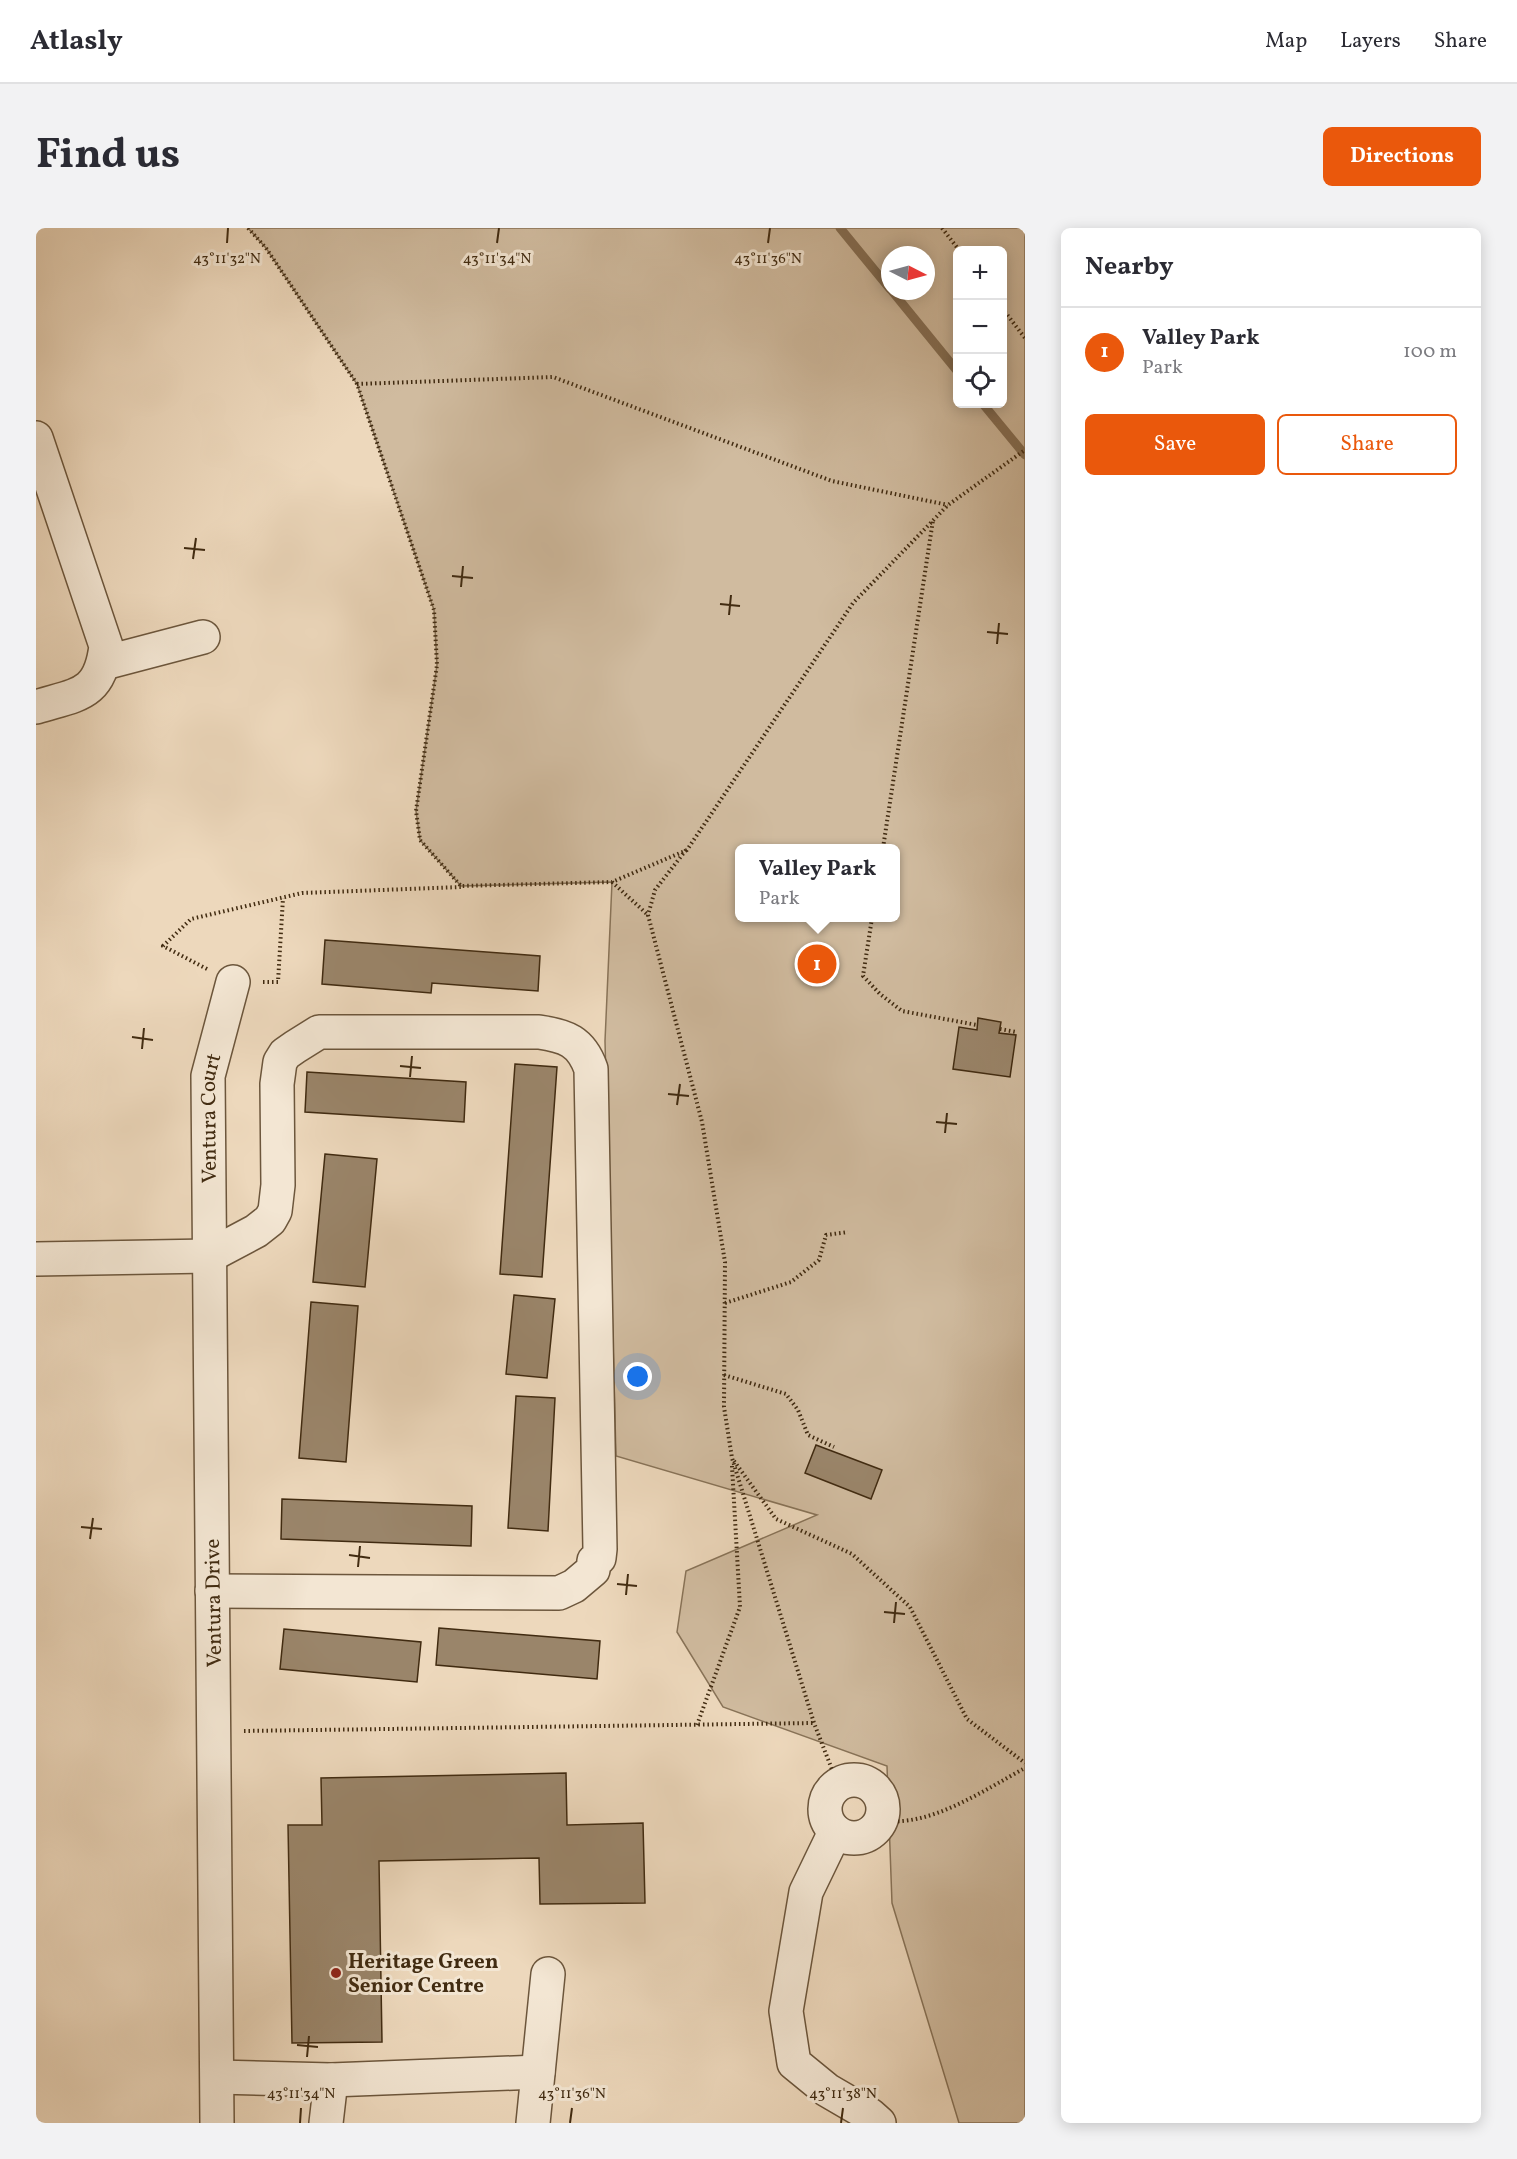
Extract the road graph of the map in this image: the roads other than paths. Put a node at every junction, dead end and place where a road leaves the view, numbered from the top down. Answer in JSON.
{"nodes":[{"id":1,"x":36,"y":438,"type":"edge"},
{"id":2,"x":203,"y":637,"type":"dead end"},
{"id":3,"x":104,"y":663,"type":"junction"},
{"id":4,"x":36,"y":707,"type":"edge"},
{"id":5,"x":232,"y":982,"type":"road end"},
{"id":6,"x":209,"y":1256,"type":"junction"},
{"id":7,"x":36,"y":1259,"type":"edge"},
{"id":8,"x":213,"y":1590,"type":"junction"},
{"id":9,"x":835,"y":1832,"type":"junction"},
{"id":10,"x":548,"y":1974,"type":"dead end"},
{"id":11,"x":538,"y":2072,"type":"junction"},
{"id":12,"x":218,"y":2077,"type":"junction"},
{"id":13,"x":331,"y":2080,"type":"junction"},
{"id":14,"x":217,"y":2123,"type":"edge"},
{"id":15,"x":326,"y":2123,"type":"edge"},
{"id":16,"x":533,"y":2123,"type":"edge"},
{"id":17,"x":879,"y":2123,"type":"edge"}],
"edges":[{"from":1,"to":3,"type":"street"},
{"from":2,"to":3,"type":"street"},
{"from":3,"to":4,"type":"street"},
{"from":5,"to":6,"type":"street","name":"Ventura Court"},
{"from":6,"to":7,"type":"street"},
{"from":6,"to":8,"type":"street","name":"Ventura Drive"},
{"from":6,"to":8,"type":"street"},
{"from":8,"to":12,"type":"street","name":"Ventura Drive"},
{"from":9,"to":9,"type":"street"},
{"from":9,"to":17,"type":"street"},
{"from":10,"to":11,"type":"street"},
{"from":11,"to":13,"type":"street"},
{"from":11,"to":16,"type":"street"},
{"from":12,"to":13,"type":"street"},
{"from":12,"to":14,"type":"street","name":"Ventura Drive"},
{"from":13,"to":15,"type":"street"}]}
